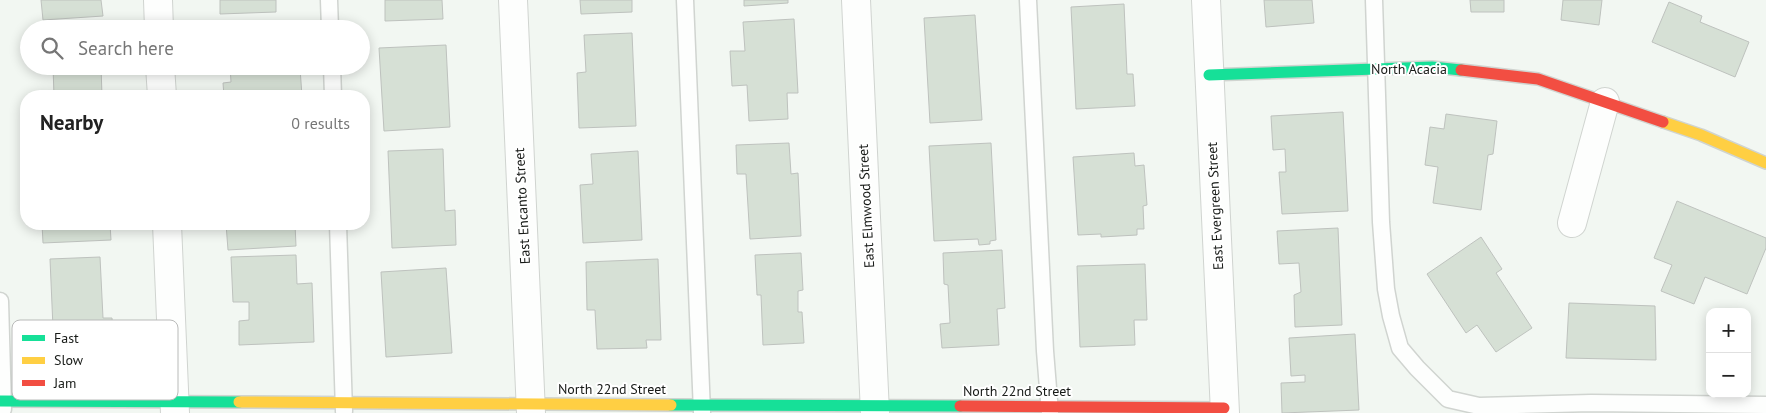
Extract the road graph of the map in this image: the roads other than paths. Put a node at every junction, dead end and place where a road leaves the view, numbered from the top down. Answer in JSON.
{"nodes":[{"id":1,"x":158,"y":0,"type":"edge"},
{"id":2,"x":329,"y":0,"type":"edge"},
{"id":3,"x":513,"y":0,"type":"edge"},
{"id":4,"x":685,"y":0,"type":"edge"},
{"id":5,"x":856,"y":0,"type":"edge"},
{"id":6,"x":1028,"y":0,"type":"edge"},
{"id":7,"x":1206,"y":0,"type":"edge"},
{"id":8,"x":1374,"y":0,"type":"edge"},
{"id":9,"x":159,"y":20,"type":"edge"},
{"id":10,"x":330,"y":20,"type":"edge"},
{"id":11,"x":1376,"y":69,"type":"junction"},
{"id":12,"x":161,"y":75,"type":"edge"},
{"id":13,"x":332,"y":75,"type":"edge"},
{"id":14,"x":1209,"y":75,"type":"junction"},
{"id":15,"x":162,"y":90,"type":"edge"},
{"id":16,"x":333,"y":90,"type":"edge"},
{"id":17,"x":1605,"y":102,"type":"junction"},
{"id":18,"x":1766,"y":163,"type":"edge"},
{"id":19,"x":1572,"y":222,"type":"dead end"},
{"id":20,"x":167,"y":230,"type":"edge"},
{"id":21,"x":338,"y":230,"type":"edge"},
{"id":22,"x":0,"y":301,"type":"edge"},
{"id":23,"x":171,"y":320,"type":"edge"},
{"id":24,"x":2,"y":405,"type":"edge"},
{"id":25,"x":1766,"y":405,"type":"edge"},
{"id":26,"x":1448,"y":406,"type":"edge"},
{"id":27,"x":174,"y":407,"type":"edge"},
{"id":28,"x":344,"y":408,"type":"edge"},
{"id":29,"x":531,"y":408,"type":"edge"},
{"id":30,"x":702,"y":409,"type":"edge"},
{"id":31,"x":875,"y":409,"type":"edge"},
{"id":32,"x":1050,"y":410,"type":"edge"},
{"id":33,"x":1224,"y":410,"type":"edge"}],
"edges":[{"from":1,"to":9,"type":"street"},
{"from":2,"to":10,"type":"lane"},
{"from":3,"to":29,"type":"street","name":"East Encanto Street"},
{"from":4,"to":30,"type":"lane"},
{"from":5,"to":31,"type":"street","name":"East Elmwood Street"},
{"from":6,"to":32,"type":"lane"},
{"from":7,"to":14,"type":"street","name":"East Evergreen Street"},
{"from":8,"to":11,"type":"lane"},
{"from":11,"to":14,"type":"street","name":"North Acacia"},
{"from":11,"to":17,"type":"street","name":"North Acacia"},
{"from":11,"to":26,"type":"lane"},
{"from":12,"to":15,"type":"street"},
{"from":13,"to":16,"type":"lane"},
{"from":14,"to":33,"type":"street","name":"East Evergreen Street"},
{"from":17,"to":18,"type":"street","name":"North Acacia"},
{"from":17,"to":19,"type":"street"},
{"from":20,"to":23,"type":"street"},
{"from":21,"to":28,"type":"lane"},
{"from":22,"to":24,"type":"lane"},
{"from":24,"to":27,"type":"street","name":"North 22nd Street"},
{"from":25,"to":26,"type":"lane"},
{"from":27,"to":28,"type":"street","name":"North 22nd Street"},
{"from":28,"to":29,"type":"street","name":"North 22nd Street"},
{"from":29,"to":30,"type":"street","name":"North 22nd Street"},
{"from":30,"to":31,"type":"street","name":"North 22nd Street"},
{"from":31,"to":32,"type":"street","name":"North 22nd Street"},
{"from":32,"to":33,"type":"street","name":"North 22nd Street"}]}
